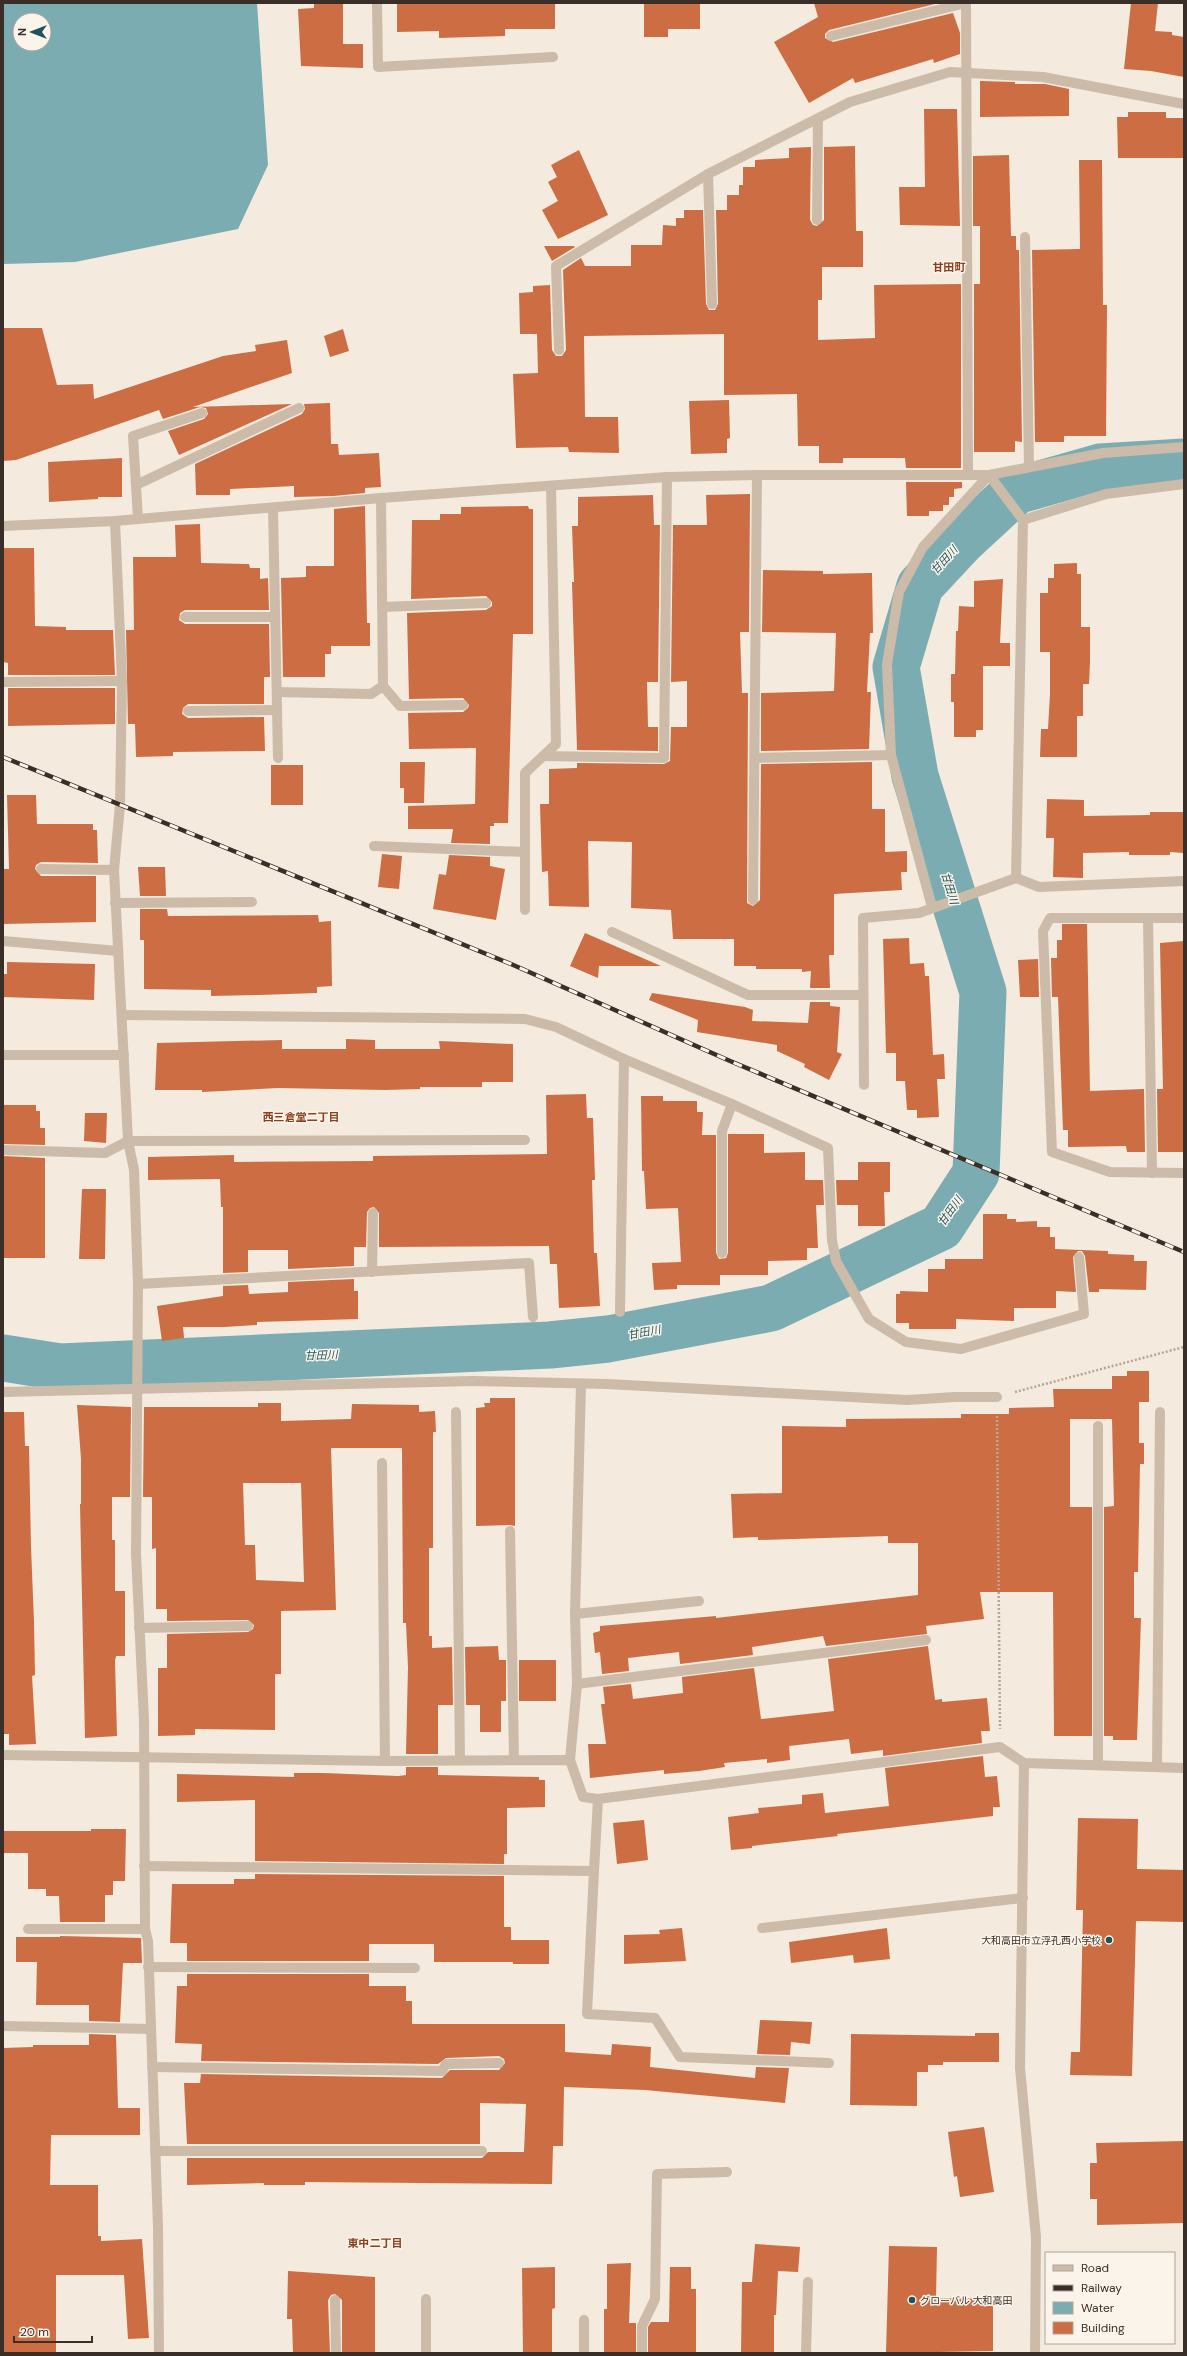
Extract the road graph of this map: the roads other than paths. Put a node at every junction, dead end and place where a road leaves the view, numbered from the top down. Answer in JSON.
{"nodes":[{"id":1,"x":377,"y":3,"type":"edge"},
{"id":2,"x":966,"y":3,"type":"edge"},
{"id":3,"x":831,"y":36,"type":"dead end"},
{"id":4,"x":553,"y":57,"type":"dead end"},
{"id":5,"x":966,"y":74,"type":"junction"},
{"id":6,"x":1184,"y":104,"type":"edge"},
{"id":7,"x":818,"y":119,"type":"junction"},
{"id":8,"x":708,"y":174,"type":"junction"},
{"id":9,"x":817,"y":220,"type":"dead end"},
{"id":10,"x":1025,"y":237,"type":"dead end"},
{"id":11,"x":712,"y":304,"type":"dead end"},
{"id":12,"x":559,"y":350,"type":"dead end"},
{"id":13,"x":299,"y":408,"type":"dead end"},
{"id":14,"x":202,"y":413,"type":"dead end"},
{"id":15,"x":1184,"y":447,"type":"edge"},
{"id":16,"x":1029,"y":467,"type":"junction"},
{"id":17,"x":757,"y":475,"type":"junction"},
{"id":18,"x":968,"y":475,"type":"junction"},
{"id":19,"x":989,"y":475,"type":"junction"},
{"id":20,"x":667,"y":478,"type":"junction"},
{"id":21,"x":1184,"y":484,"type":"edge"},
{"id":22,"x":136,"y":485,"type":"junction"},
{"id":23,"x":551,"y":486,"type":"junction"},
{"id":24,"x":381,"y":498,"type":"junction"},
{"id":25,"x":273,"y":508,"type":"junction"},
{"id":26,"x":138,"y":519,"type":"junction"},
{"id":27,"x":1023,"y":520,"type":"junction"},
{"id":28,"x":115,"y":521,"type":"junction"},
{"id":29,"x":3,"y":526,"type":"edge"},
{"id":30,"x":486,"y":603,"type":"dead end"},
{"id":31,"x":382,"y":607,"type":"junction"},
{"id":32,"x":185,"y":616,"type":"dead end"},
{"id":33,"x":275,"y":617,"type":"junction"},
{"id":34,"x":122,"y":681,"type":"junction"},
{"id":35,"x":3,"y":682,"type":"edge"},
{"id":36,"x":383,"y":686,"type":"junction"},
{"id":37,"x":277,"y":692,"type":"junction"},
{"id":38,"x":463,"y":705,"type":"dead end"},
{"id":39,"x":277,"y":710,"type":"junction"},
{"id":40,"x":188,"y":711,"type":"dead end"},
{"id":41,"x":891,"y":755,"type":"junction"},
{"id":42,"x":543,"y":756,"type":"junction"},
{"id":43,"x":278,"y":758,"type":"dead end"},
{"id":44,"x":754,"y":758,"type":"junction"},
{"id":45,"x":374,"y":846,"type":"dead end"},
{"id":46,"x":525,"y":852,"type":"junction"},
{"id":47,"x":41,"y":869,"type":"dead end"},
{"id":48,"x":114,"y":870,"type":"junction"},
{"id":49,"x":1016,"y":878,"type":"junction"},
{"id":50,"x":1184,"y":881,"type":"edge"},
{"id":51,"x":753,"y":900,"type":"dead end"},
{"id":52,"x":252,"y":902,"type":"dead end"},
{"id":53,"x":115,"y":903,"type":"junction"},
{"id":54,"x":932,"y":907,"type":"junction"},
{"id":55,"x":525,"y":910,"type":"dead end"},
{"id":56,"x":1148,"y":918,"type":"junction"},
{"id":57,"x":1184,"y":918,"type":"edge"},
{"id":58,"x":612,"y":932,"type":"dead end"},
{"id":59,"x":3,"y":941,"type":"edge"},
{"id":60,"x":118,"y":951,"type":"junction"},
{"id":61,"x":862,"y":995,"type":"junction"},
{"id":62,"x":122,"y":1015,"type":"junction"},
{"id":63,"x":3,"y":1055,"type":"edge"},
{"id":64,"x":124,"y":1055,"type":"junction"},
{"id":65,"x":624,"y":1059,"type":"junction"},
{"id":66,"x":864,"y":1085,"type":"dead end"},
{"id":67,"x":732,"y":1104,"type":"junction"},
{"id":68,"x":525,"y":1140,"type":"dead end"},
{"id":69,"x":128,"y":1141,"type":"junction"},
{"id":70,"x":3,"y":1150,"type":"edge"},
{"id":71,"x":1152,"y":1173,"type":"junction"},
{"id":72,"x":1184,"y":1173,"type":"edge"},
{"id":73,"x":373,"y":1213,"type":"dead end"},
{"id":74,"x":722,"y":1253,"type":"dead end"},
{"id":75,"x":1079,"y":1258,"type":"dead end"},
{"id":76,"x":372,"y":1272,"type":"junction"},
{"id":77,"x":138,"y":1284,"type":"junction"},
{"id":78,"x":620,"y":1312,"type":"dead end"},
{"id":79,"x":533,"y":1317,"type":"dead end"},
{"id":80,"x":581,"y":1384,"type":"junction"},
{"id":81,"x":136,"y":1390,"type":"junction"},
{"id":82,"x":3,"y":1392,"type":"edge"},
{"id":83,"x":997,"y":1397,"type":"road end"},
{"id":84,"x":456,"y":1412,"type":"dead end"},
{"id":85,"x":1160,"y":1412,"type":"dead end"},
{"id":86,"x":1098,"y":1426,"type":"dead end"},
{"id":87,"x":382,"y":1462,"type":"dead end"},
{"id":88,"x":510,"y":1531,"type":"dead end"},
{"id":89,"x":699,"y":1601,"type":"dead end"},
{"id":90,"x":575,"y":1614,"type":"junction"},
{"id":91,"x":248,"y":1626,"type":"dead end"},
{"id":92,"x":139,"y":1628,"type":"junction"},
{"id":93,"x":926,"y":1640,"type":"dead end"},
{"id":94,"x":577,"y":1684,"type":"junction"},
{"id":95,"x":3,"y":1755,"type":"edge"},
{"id":96,"x":144,"y":1757,"type":"junction"},
{"id":97,"x":460,"y":1759,"type":"junction"},
{"id":98,"x":514,"y":1759,"type":"junction"},
{"id":99,"x":570,"y":1760,"type":"junction"},
{"id":100,"x":386,"y":1761,"type":"junction"},
{"id":101,"x":1024,"y":1763,"type":"junction"},
{"id":102,"x":1098,"y":1764,"type":"junction"},
{"id":103,"x":1157,"y":1767,"type":"junction"},
{"id":104,"x":1184,"y":1768,"type":"edge"},
{"id":105,"x":598,"y":1799,"type":"junction"},
{"id":106,"x":144,"y":1866,"type":"junction"},
{"id":107,"x":594,"y":1871,"type":"junction"},
{"id":108,"x":1023,"y":1898,"type":"junction"},
{"id":109,"x":762,"y":1928,"type":"dead end"},
{"id":110,"x":28,"y":1929,"type":"dead end"},
{"id":111,"x":145,"y":1929,"type":"junction"},
{"id":112,"x":148,"y":1966,"type":"junction"},
{"id":113,"x":415,"y":1968,"type":"dead end"},
{"id":114,"x":3,"y":2026,"type":"edge"},
{"id":115,"x":151,"y":2029,"type":"junction"},
{"id":116,"x":499,"y":2063,"type":"dead end"},
{"id":117,"x":829,"y":2063,"type":"dead end"},
{"id":118,"x":152,"y":2067,"type":"junction"},
{"id":119,"x":155,"y":2151,"type":"junction"},
{"id":120,"x":482,"y":2151,"type":"dead end"},
{"id":121,"x":727,"y":2172,"type":"dead end"},
{"id":122,"x":808,"y":2282,"type":"dead end"},
{"id":123,"x":426,"y":2299,"type":"dead end"},
{"id":124,"x":335,"y":2300,"type":"dead end"},
{"id":125,"x":584,"y":2320,"type":"dead end"},
{"id":126,"x":159,"y":2353,"type":"edge"},
{"id":127,"x":336,"y":2353,"type":"edge"},
{"id":128,"x":426,"y":2353,"type":"edge"},
{"id":129,"x":584,"y":2353,"type":"edge"},
{"id":130,"x":642,"y":2353,"type":"edge"},
{"id":131,"x":806,"y":2353,"type":"edge"},
{"id":132,"x":1035,"y":2353,"type":"edge"}],
"edges":[{"from":1,"to":4,"type":"street"},
{"from":2,"to":3,"type":"street"},
{"from":2,"to":5,"type":"street"},
{"from":5,"to":6,"type":"street"},
{"from":5,"to":7,"type":"street"},
{"from":5,"to":18,"type":"street"},
{"from":7,"to":8,"type":"street"},
{"from":7,"to":9,"type":"street"},
{"from":8,"to":11,"type":"street"},
{"from":8,"to":12,"type":"street"},
{"from":10,"to":16,"type":"street"},
{"from":13,"to":22,"type":"street"},
{"from":14,"to":22,"type":"street"},
{"from":15,"to":16,"type":"street"},
{"from":16,"to":19,"type":"street"},
{"from":17,"to":18,"type":"street"},
{"from":17,"to":20,"type":"street"},
{"from":17,"to":44,"type":"street"},
{"from":18,"to":19,"type":"street"},
{"from":19,"to":27,"type":"street"},
{"from":19,"to":41,"type":"street"},
{"from":20,"to":23,"type":"street"},
{"from":20,"to":42,"type":"street"},
{"from":21,"to":27,"type":"street"},
{"from":22,"to":26,"type":"street"},
{"from":23,"to":24,"type":"street"},
{"from":23,"to":42,"type":"street"},
{"from":24,"to":25,"type":"street"},
{"from":24,"to":31,"type":"street"},
{"from":25,"to":26,"type":"street"},
{"from":25,"to":33,"type":"street"},
{"from":26,"to":28,"type":"street"},
{"from":27,"to":49,"type":"street"},
{"from":28,"to":29,"type":"street"},
{"from":28,"to":34,"type":"street"},
{"from":30,"to":31,"type":"street"},
{"from":31,"to":36,"type":"street"},
{"from":32,"to":33,"type":"street"},
{"from":33,"to":37,"type":"street"},
{"from":34,"to":35,"type":"street"},
{"from":34,"to":48,"type":"street"},
{"from":36,"to":37,"type":"street"},
{"from":36,"to":38,"type":"street"},
{"from":37,"to":39,"type":"street"},
{"from":39,"to":40,"type":"street"},
{"from":39,"to":43,"type":"street"},
{"from":41,"to":44,"type":"street"},
{"from":41,"to":54,"type":"street"},
{"from":42,"to":46,"type":"street"},
{"from":44,"to":51,"type":"street"},
{"from":45,"to":46,"type":"street"},
{"from":46,"to":55,"type":"street"},
{"from":47,"to":48,"type":"street"},
{"from":48,"to":53,"type":"street"},
{"from":49,"to":50,"type":"street"},
{"from":49,"to":54,"type":"street"},
{"from":52,"to":53,"type":"street"},
{"from":53,"to":60,"type":"street"},
{"from":54,"to":61,"type":"street"},
{"from":56,"to":57,"type":"street"},
{"from":56,"to":71,"type":"street"},
{"from":56,"to":71,"type":"street"},
{"from":58,"to":61,"type":"street"},
{"from":59,"to":60,"type":"street"},
{"from":60,"to":62,"type":"street"},
{"from":61,"to":66,"type":"street"},
{"from":62,"to":64,"type":"street"},
{"from":62,"to":65,"type":"street"},
{"from":63,"to":64,"type":"street"},
{"from":64,"to":69,"type":"street"},
{"from":65,"to":67,"type":"street"},
{"from":65,"to":78,"type":"street"},
{"from":67,"to":74,"type":"street"},
{"from":67,"to":75,"type":"street"},
{"from":68,"to":69,"type":"street"},
{"from":69,"to":70,"type":"street"},
{"from":69,"to":77,"type":"street"},
{"from":71,"to":72,"type":"street"},
{"from":73,"to":76,"type":"street"},
{"from":76,"to":77,"type":"street"},
{"from":76,"to":79,"type":"street"},
{"from":77,"to":81,"type":"street"},
{"from":80,"to":81,"type":"street"},
{"from":80,"to":83,"type":"street"},
{"from":80,"to":90,"type":"street"},
{"from":81,"to":82,"type":"street"},
{"from":81,"to":92,"type":"street"},
{"from":84,"to":97,"type":"street"},
{"from":85,"to":103,"type":"street"},
{"from":86,"to":102,"type":"street"},
{"from":87,"to":100,"type":"street"},
{"from":88,"to":98,"type":"street"},
{"from":89,"to":90,"type":"street"},
{"from":90,"to":94,"type":"street"},
{"from":91,"to":92,"type":"street"},
{"from":92,"to":96,"type":"street"},
{"from":93,"to":94,"type":"street"},
{"from":94,"to":99,"type":"street"},
{"from":95,"to":96,"type":"street"},
{"from":96,"to":100,"type":"street"},
{"from":96,"to":106,"type":"street"},
{"from":97,"to":98,"type":"street"},
{"from":97,"to":100,"type":"street"},
{"from":98,"to":99,"type":"street"},
{"from":99,"to":105,"type":"street"},
{"from":101,"to":102,"type":"street"},
{"from":101,"to":105,"type":"street"},
{"from":101,"to":108,"type":"street"},
{"from":102,"to":103,"type":"street"},
{"from":103,"to":104,"type":"street"},
{"from":105,"to":107,"type":"street"},
{"from":106,"to":107,"type":"street"},
{"from":106,"to":111,"type":"street"},
{"from":107,"to":117,"type":"street"},
{"from":108,"to":109,"type":"street"},
{"from":108,"to":132,"type":"street"},
{"from":110,"to":111,"type":"street"},
{"from":111,"to":112,"type":"street"},
{"from":112,"to":113,"type":"street"},
{"from":112,"to":115,"type":"street"},
{"from":114,"to":115,"type":"street"},
{"from":115,"to":118,"type":"street"},
{"from":116,"to":118,"type":"street"},
{"from":118,"to":119,"type":"street"},
{"from":119,"to":120,"type":"street"},
{"from":119,"to":126,"type":"street"},
{"from":121,"to":130,"type":"street"},
{"from":122,"to":131,"type":"street"},
{"from":123,"to":128,"type":"street"},
{"from":124,"to":127,"type":"street"},
{"from":125,"to":129,"type":"street"}]}
